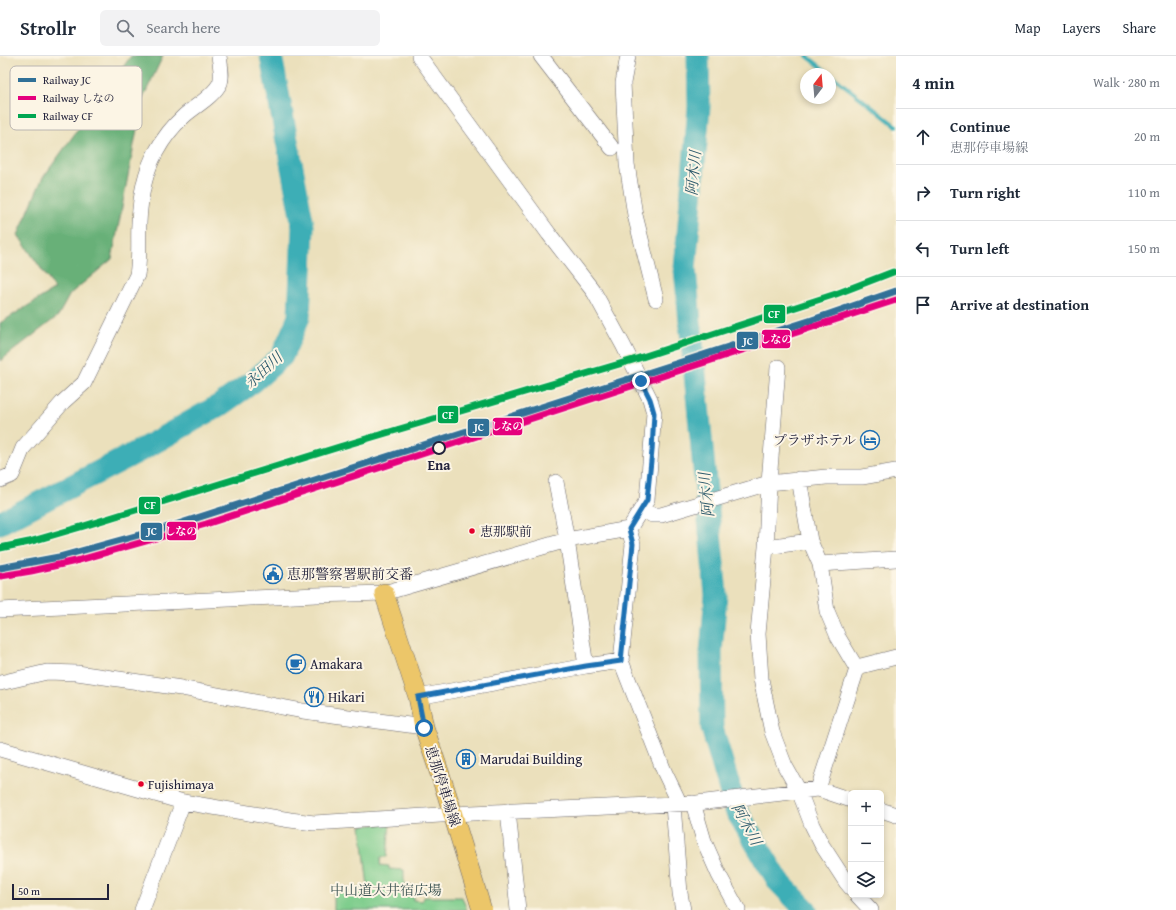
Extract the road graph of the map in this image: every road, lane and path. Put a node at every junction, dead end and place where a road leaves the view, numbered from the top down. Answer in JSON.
{"nodes":[{"id":1,"x":219,"y":56,"type":"edge"},
{"id":2,"x":419,"y":56,"type":"edge"},
{"id":3,"x":541,"y":56,"type":"edge"},
{"id":4,"x":628,"y":56,"type":"edge"},
{"id":5,"x":612,"y":148,"type":"dead end"},
{"id":6,"x":656,"y":299,"type":"dead end"},
{"id":7,"x":778,"y":367,"type":"dead end"},
{"id":8,"x":896,"y":471,"type":"edge"},
{"id":9,"x":799,"y":479,"type":"junction"},
{"id":10,"x":0,"y":480,"type":"edge"},
{"id":11,"x":556,"y":482,"type":"dead end"},
{"id":12,"x":768,"y":482,"type":"junction"},
{"id":13,"x":642,"y":509,"type":"junction"},
{"id":14,"x":629,"y":529,"type":"junction"},
{"id":15,"x":567,"y":540,"type":"junction"},
{"id":16,"x":810,"y":541,"type":"junction"},
{"id":17,"x":766,"y":547,"type":"junction"},
{"id":18,"x":896,"y":559,"type":"edge"},
{"id":19,"x":820,"y":564,"type":"junction"},
{"id":20,"x":384,"y":593,"type":"junction"},
{"id":21,"x":0,"y":610,"type":"edge"},
{"id":22,"x":896,"y":657,"type":"edge"},
{"id":23,"x":621,"y":661,"type":"junction"},
{"id":24,"x":586,"y":666,"type":"junction"},
{"id":25,"x":857,"y":669,"type":"junction"},
{"id":26,"x":0,"y":683,"type":"edge"},
{"id":27,"x":418,"y":697,"type":"junction"},
{"id":28,"x":424,"y":728,"type":"junction"},
{"id":29,"x":0,"y":749,"type":"edge"},
{"id":30,"x":818,"y":790,"type":"junction"},
{"id":31,"x":799,"y":791,"type":"junction"},
{"id":32,"x":848,"y":799,"type":"edge"},
{"id":33,"x":183,"y":802,"type":"junction"},
{"id":34,"x":694,"y":803,"type":"junction"},
{"id":35,"x":673,"y":805,"type":"junction"},
{"id":36,"x":884,"y":811,"type":"edge"},
{"id":37,"x":508,"y":812,"type":"junction"},
{"id":38,"x":452,"y":814,"type":"junction"},
{"id":39,"x":896,"y":815,"type":"edge"},
{"id":40,"x":848,"y":884,"type":"edge"},
{"id":41,"x":860,"y":898,"type":"edge"},
{"id":42,"x":142,"y":910,"type":"edge"},
{"id":43,"x":482,"y":910,"type":"edge"},
{"id":44,"x":518,"y":910,"type":"edge"},
{"id":45,"x":683,"y":910,"type":"edge"},
{"id":46,"x":738,"y":910,"type":"edge"},
{"id":47,"x":870,"y":910,"type":"edge"}],
"edges":[{"from":1,"to":10,"type":"street"},
{"from":2,"to":13,"type":"street"},
{"from":3,"to":5,"type":"street"},
{"from":4,"to":6,"type":"street"},
{"from":7,"to":12,"type":"street"},
{"from":8,"to":9,"type":"street"},
{"from":9,"to":12,"type":"street"},
{"from":9,"to":16,"type":"street"},
{"from":11,"to":15,"type":"street"},
{"from":12,"to":13,"type":"street"},
{"from":12,"to":17,"type":"street"},
{"from":13,"to":14,"type":"street"},
{"from":14,"to":15,"type":"street"},
{"from":14,"to":23,"type":"street"},
{"from":15,"to":20,"type":"street"},
{"from":15,"to":24,"type":"street"},
{"from":16,"to":17,"type":"street"},
{"from":16,"to":19,"type":"street"},
{"from":17,"to":31,"type":"street"},
{"from":18,"to":19,"type":"street"},
{"from":19,"to":25,"type":"street"},
{"from":20,"to":21,"type":"street"},
{"from":20,"to":27,"type":"main road","name":"恵那停車場線"},
{"from":22,"to":25,"type":"street"},
{"from":23,"to":24,"type":"street"},
{"from":23,"to":35,"type":"street"},
{"from":24,"to":27,"type":"street"},
{"from":25,"to":30,"type":"street"},
{"from":26,"to":28,"type":"street"},
{"from":27,"to":28,"type":"main road","name":"恵那停車場線"},
{"from":28,"to":38,"type":"main road","name":"恵那停車場線"},
{"from":29,"to":33,"type":"street"},
{"from":30,"to":31,"type":"street"},
{"from":30,"to":32,"type":"street"},
{"from":31,"to":34,"type":"street"},
{"from":31,"to":40,"type":"street"},
{"from":33,"to":38,"type":"street"},
{"from":33,"to":42,"type":"street"},
{"from":34,"to":35,"type":"street"},
{"from":34,"to":46,"type":"street"},
{"from":35,"to":37,"type":"street"},
{"from":35,"to":45,"type":"street"},
{"from":36,"to":39,"type":"street"},
{"from":37,"to":38,"type":"street"},
{"from":37,"to":44,"type":"street"},
{"from":38,"to":43,"type":"main road","name":"恵那停車場線"},
{"from":41,"to":47,"type":"street"}]}
